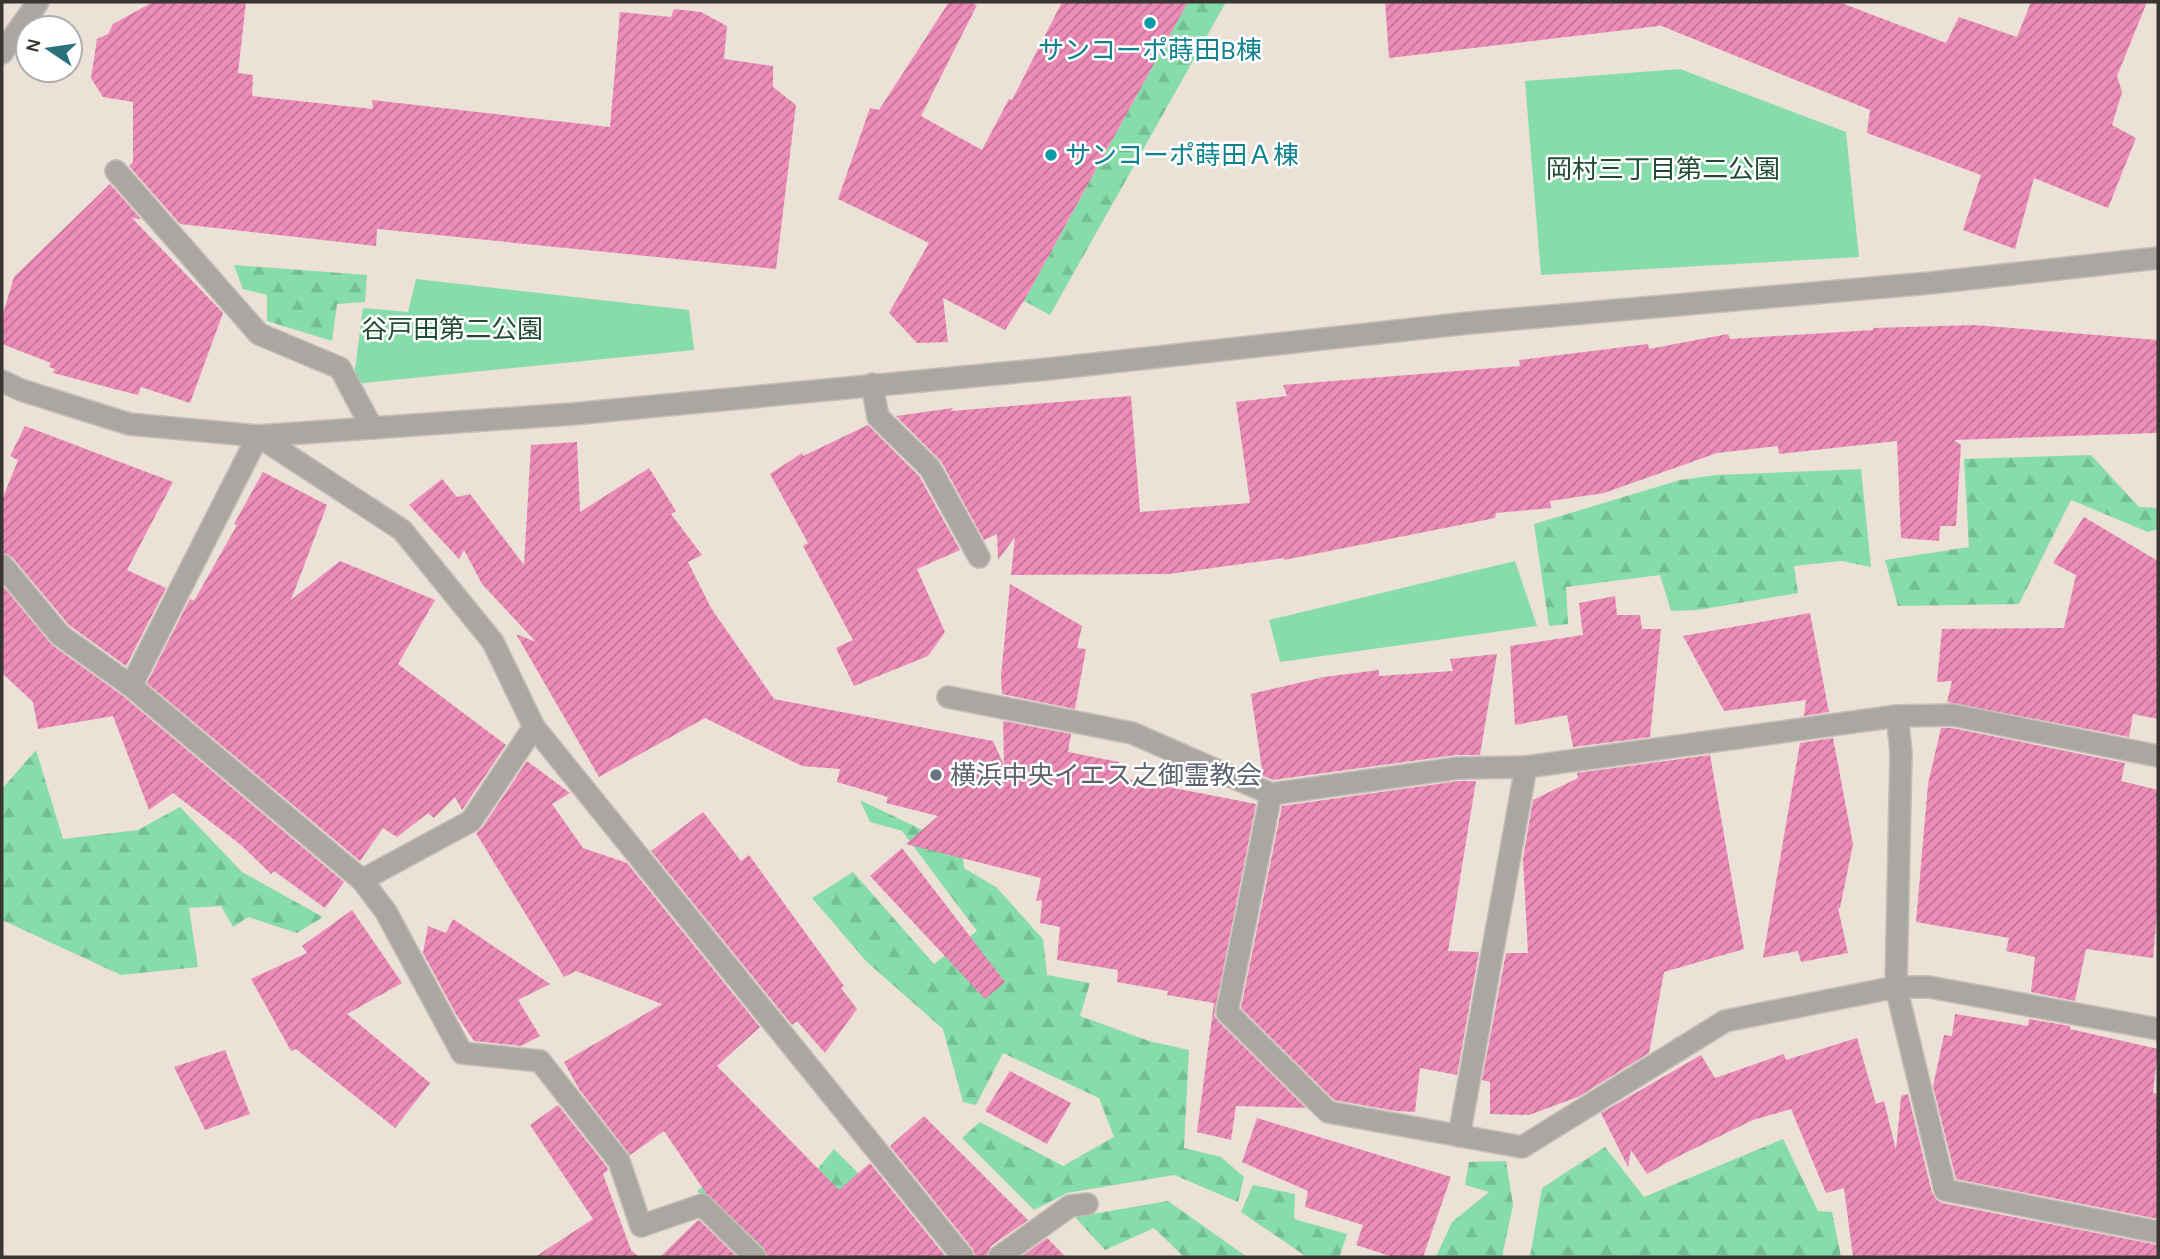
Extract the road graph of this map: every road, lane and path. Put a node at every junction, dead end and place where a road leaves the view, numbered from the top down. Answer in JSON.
{"nodes":[{"id":1,"x":38,"y":2,"type":"edge"},
{"id":2,"x":2,"y":52,"type":"edge"},
{"id":3,"x":116,"y":171,"type":"dead end"},
{"id":4,"x":2158,"y":258,"type":"edge"},
{"id":5,"x":2,"y":381,"type":"edge"},
{"id":6,"x":872,"y":384,"type":"junction"},
{"id":7,"x":372,"y":428,"type":"junction"},
{"id":8,"x":258,"y":436,"type":"junction"},
{"id":9,"x":979,"y":557,"type":"dead end"},
{"id":10,"x":2,"y":565,"type":"edge"},
{"id":11,"x":131,"y":687,"type":"junction"},
{"id":12,"x":948,"y":697,"type":"dead end"},
{"id":13,"x":1897,"y":716,"type":"junction"},
{"id":14,"x":534,"y":727,"type":"junction"},
{"id":15,"x":2158,"y":756,"type":"edge"},
{"id":16,"x":1526,"y":767,"type":"junction"},
{"id":17,"x":1271,"y":794,"type":"junction"},
{"id":18,"x":362,"y":880,"type":"junction"},
{"id":19,"x":1896,"y":987,"type":"junction"},
{"id":20,"x":2158,"y":1030,"type":"edge"},
{"id":21,"x":1459,"y":1136,"type":"junction"},
{"id":22,"x":1087,"y":1204,"type":"dead end"},
{"id":23,"x":2158,"y":1232,"type":"edge"},
{"id":24,"x":755,"y":1257,"type":"edge"},
{"id":25,"x":962,"y":1257,"type":"edge"},
{"id":26,"x":999,"y":1257,"type":"edge"}],
"edges":[{"from":1,"to":2,"type":"street"},
{"from":3,"to":7,"type":"street"},
{"from":4,"to":6,"type":"street"},
{"from":5,"to":8,"type":"street"},
{"from":6,"to":7,"type":"street"},
{"from":6,"to":9,"type":"street"},
{"from":7,"to":8,"type":"street"},
{"from":8,"to":11,"type":"street"},
{"from":8,"to":14,"type":"street"},
{"from":10,"to":11,"type":"street"},
{"from":11,"to":18,"type":"street"},
{"from":12,"to":17,"type":"street"},
{"from":13,"to":15,"type":"street"},
{"from":13,"to":16,"type":"street"},
{"from":13,"to":19,"type":"street"},
{"from":14,"to":18,"type":"street"},
{"from":14,"to":25,"type":"street"},
{"from":16,"to":17,"type":"street"},
{"from":16,"to":21,"type":"street"},
{"from":17,"to":21,"type":"street"},
{"from":18,"to":24,"type":"street"},
{"from":19,"to":20,"type":"street"},
{"from":19,"to":21,"type":"street"},
{"from":19,"to":23,"type":"street"},
{"from":22,"to":26,"type":"street"}]}
